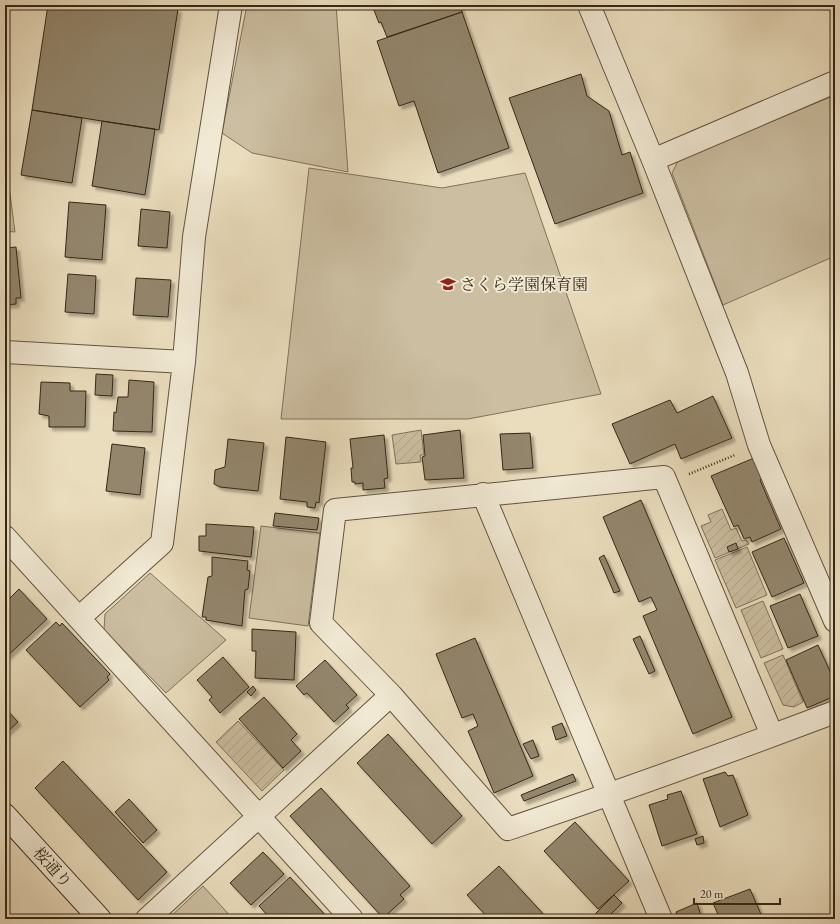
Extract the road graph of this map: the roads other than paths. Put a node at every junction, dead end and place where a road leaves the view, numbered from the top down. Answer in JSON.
{"nodes":[{"id":1,"x":231,"y":5,"type":"edge"},
{"id":2,"x":589,"y":5,"type":"edge"},
{"id":3,"x":835,"y":82,"type":"edge"},
{"id":4,"x":653,"y":160,"type":"junction"},
{"id":5,"x":5,"y":352,"type":"edge"},
{"id":6,"x":184,"y":362,"type":"junction"},
{"id":7,"x":483,"y":494,"type":"junction"},
{"id":8,"x":5,"y":537,"type":"edge"},
{"id":9,"x":79,"y":618,"type":"junction"},
{"id":10,"x":835,"y":621,"type":"edge"},
{"id":11,"x":391,"y":695,"type":"junction"},
{"id":12,"x":835,"y":712,"type":"edge"},
{"id":13,"x":772,"y":735,"type":"junction"},
{"id":14,"x":609,"y":795,"type":"junction"},
{"id":15,"x":5,"y":815,"type":"edge"},
{"id":16,"x":260,"y":817,"type":"junction"},
{"id":17,"x":100,"y":919,"type":"edge"},
{"id":18,"x":146,"y":919,"type":"edge"},
{"id":19,"x":352,"y":919,"type":"edge"},
{"id":20,"x":661,"y":919,"type":"edge"}],
"edges":[{"from":1,"to":6,"type":"street"},
{"from":2,"to":4,"type":"street"},
{"from":3,"to":4,"type":"street"},
{"from":4,"to":10,"type":"street"},
{"from":5,"to":6,"type":"street"},
{"from":6,"to":9,"type":"street"},
{"from":7,"to":11,"type":"street"},
{"from":7,"to":13,"type":"street"},
{"from":7,"to":14,"type":"street"},
{"from":8,"to":9,"type":"street"},
{"from":9,"to":16,"type":"street"},
{"from":11,"to":14,"type":"street"},
{"from":11,"to":16,"type":"street"},
{"from":12,"to":13,"type":"street"},
{"from":13,"to":14,"type":"street"},
{"from":14,"to":20,"type":"street"},
{"from":15,"to":17,"type":"street","name":"桜通り"},
{"from":16,"to":18,"type":"street"},
{"from":16,"to":19,"type":"street"}]}
